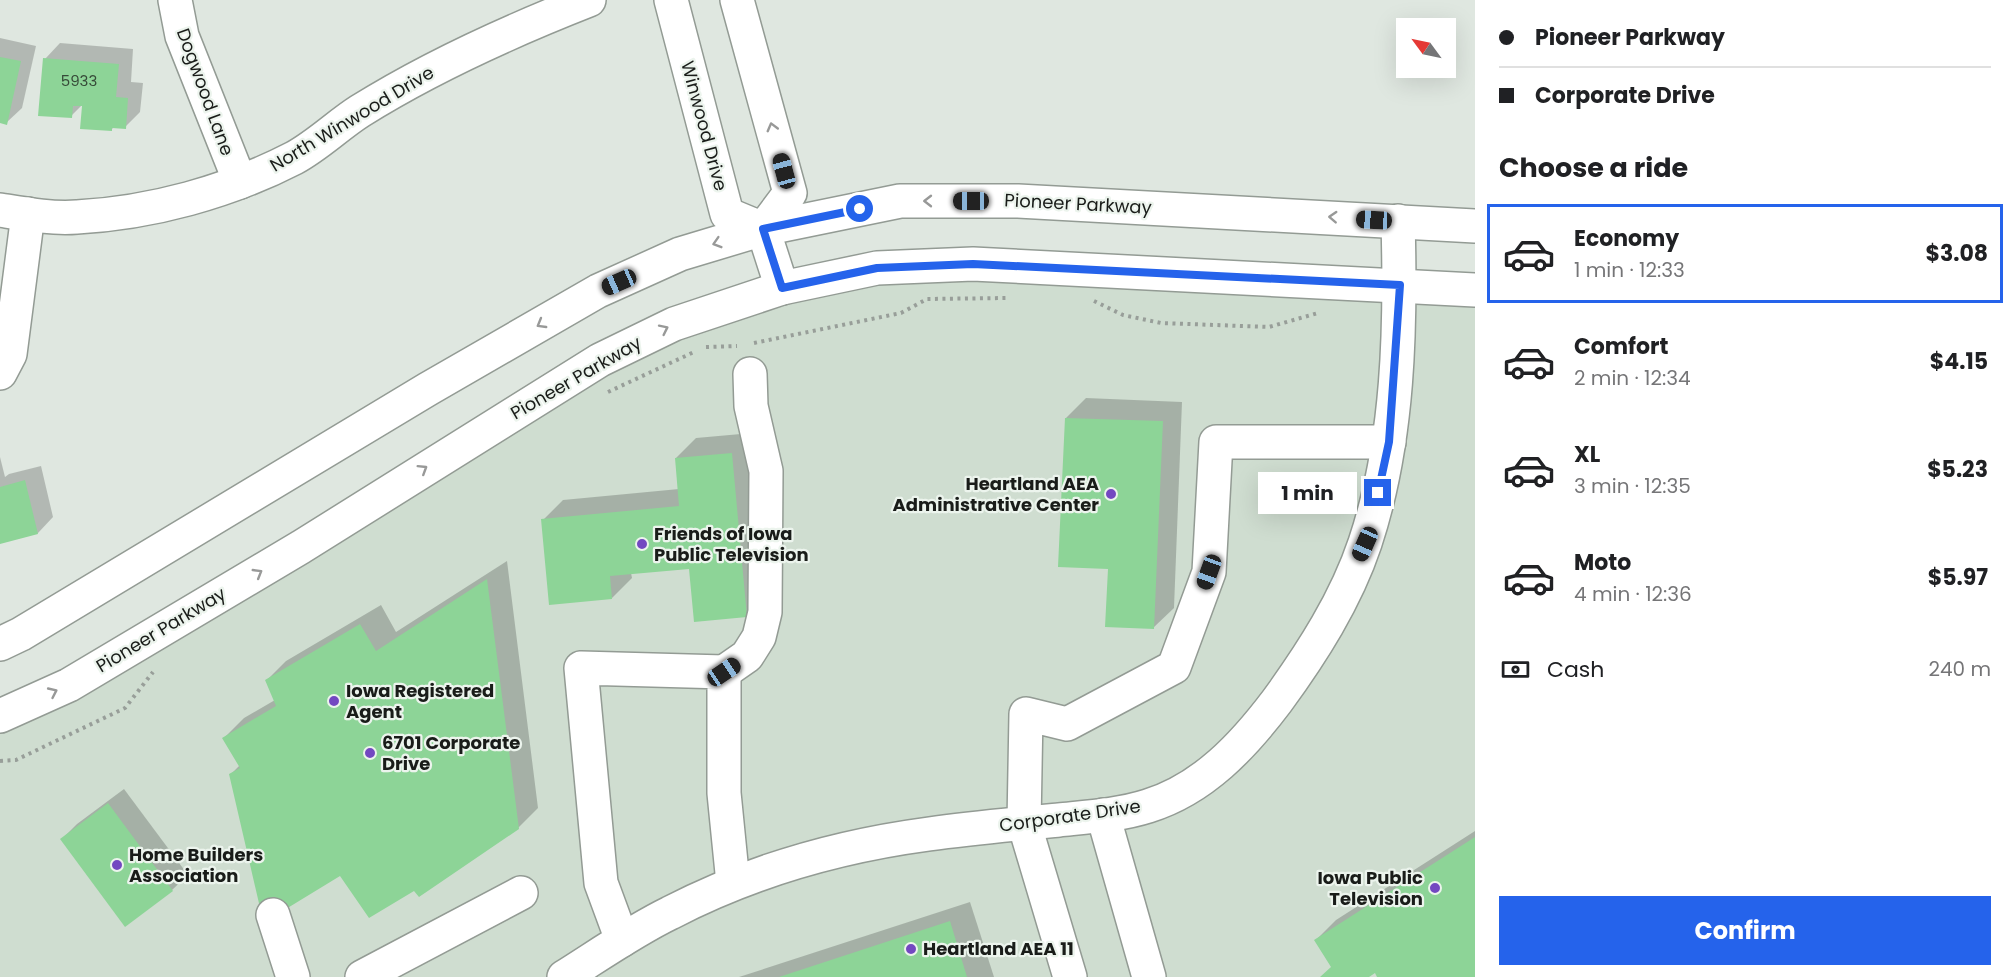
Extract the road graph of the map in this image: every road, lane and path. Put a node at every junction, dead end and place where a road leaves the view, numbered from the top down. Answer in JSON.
{"nodes":[{"id":1,"x":175,"y":0,"type":"edge"},
{"id":2,"x":589,"y":0,"type":"edge"},
{"id":3,"x":671,"y":0,"type":"edge"},
{"id":4,"x":737,"y":0,"type":"edge"},
{"id":5,"x":240,"y":182,"type":"junction"},
{"id":6,"x":14,"y":212,"type":"edge"},
{"id":7,"x":1398,"y":221,"type":"junction"},
{"id":8,"x":1475,"y":226,"type":"edge"},
{"id":9,"x":763,"y":229,"type":"junction"},
{"id":10,"x":1400,"y":285,"type":"junction"},
{"id":11,"x":782,"y":288,"type":"junction"},
{"id":12,"x":1475,"y":290,"type":"edge"},
{"id":13,"x":1019,"y":298,"type":"dead end"},
{"id":14,"x":1087,"y":298,"type":"dead end"},
{"id":15,"x":1320,"y":313,"type":"dead end"},
{"id":16,"x":0,"y":373,"type":"edge"},
{"id":17,"x":750,"y":374,"type":"dead end"},
{"id":18,"x":605,"y":393,"type":"dead end"},
{"id":19,"x":1389,"y":442,"type":"junction"},
{"id":20,"x":0,"y":644,"type":"edge"},
{"id":21,"x":158,"y":665,"type":"dead end"},
{"id":22,"x":724,"y":672,"type":"junction"},
{"id":23,"x":0,"y":716,"type":"edge"},
{"id":24,"x":0,"y":761,"type":"edge"},
{"id":25,"x":1103,"y":815,"type":"junction"},
{"id":26,"x":1024,"y":823,"type":"junction"},
{"id":27,"x":733,"y":884,"type":"junction"},
{"id":28,"x":520,"y":893,"type":"dead end"},
{"id":29,"x":273,"y":915,"type":"dead end"},
{"id":30,"x":622,"y":940,"type":"junction"},
{"id":31,"x":292,"y":977,"type":"edge"},
{"id":32,"x":362,"y":977,"type":"edge"},
{"id":33,"x":564,"y":977,"type":"edge"},
{"id":34,"x":1070,"y":977,"type":"edge"},
{"id":35,"x":1149,"y":977,"type":"edge"}],
"edges":[{"from":1,"to":5,"type":"street","name":"Dogwood Lane"},
{"from":2,"to":5,"type":"street","name":"North Winwood Drive"},
{"from":3,"to":9,"type":"street","name":"Winwood Drive"},
{"from":9,"to":4,"type":"street","one_way":true},
{"from":5,"to":6,"type":"street","name":"North Winwood Drive"},
{"from":6,"to":16,"type":"street"},
{"from":7,"to":8,"type":"street","name":"Pioneer Parkway"},
{"from":7,"to":9,"type":"street","name":"Pioneer Parkway","one_way":true},
{"from":7,"to":10,"type":"street","name":"Corporate Drive"},
{"from":9,"to":11,"type":"street"},
{"from":9,"to":20,"type":"street","name":"Pioneer Parkway","one_way":true},
{"from":10,"to":11,"type":"street","name":"Pioneer Parkway"},
{"from":10,"to":12,"type":"street","name":"Pioneer Parkway"},
{"from":10,"to":19,"type":"street","name":"Corporate Drive"},
{"from":23,"to":11,"type":"street","name":"Pioneer Parkway","one_way":true},
{"from":13,"to":18,"type":"path"},
{"from":14,"to":15,"type":"path"},
{"from":17,"to":22,"type":"street"},
{"from":19,"to":25,"type":"street","name":"Corporate Drive"},
{"from":19,"to":26,"type":"street"},
{"from":21,"to":24,"type":"path"},
{"from":22,"to":27,"type":"street"},
{"from":22,"to":30,"type":"street"},
{"from":25,"to":26,"type":"street","name":"Corporate Drive"},
{"from":25,"to":35,"type":"street"},
{"from":26,"to":27,"type":"street","name":"Corporate Drive"},
{"from":26,"to":34,"type":"street"},
{"from":27,"to":30,"type":"street","name":"Corporate Drive"},
{"from":28,"to":32,"type":"street"},
{"from":29,"to":31,"type":"street"},
{"from":30,"to":33,"type":"street","name":"Corporate Drive"}]}
